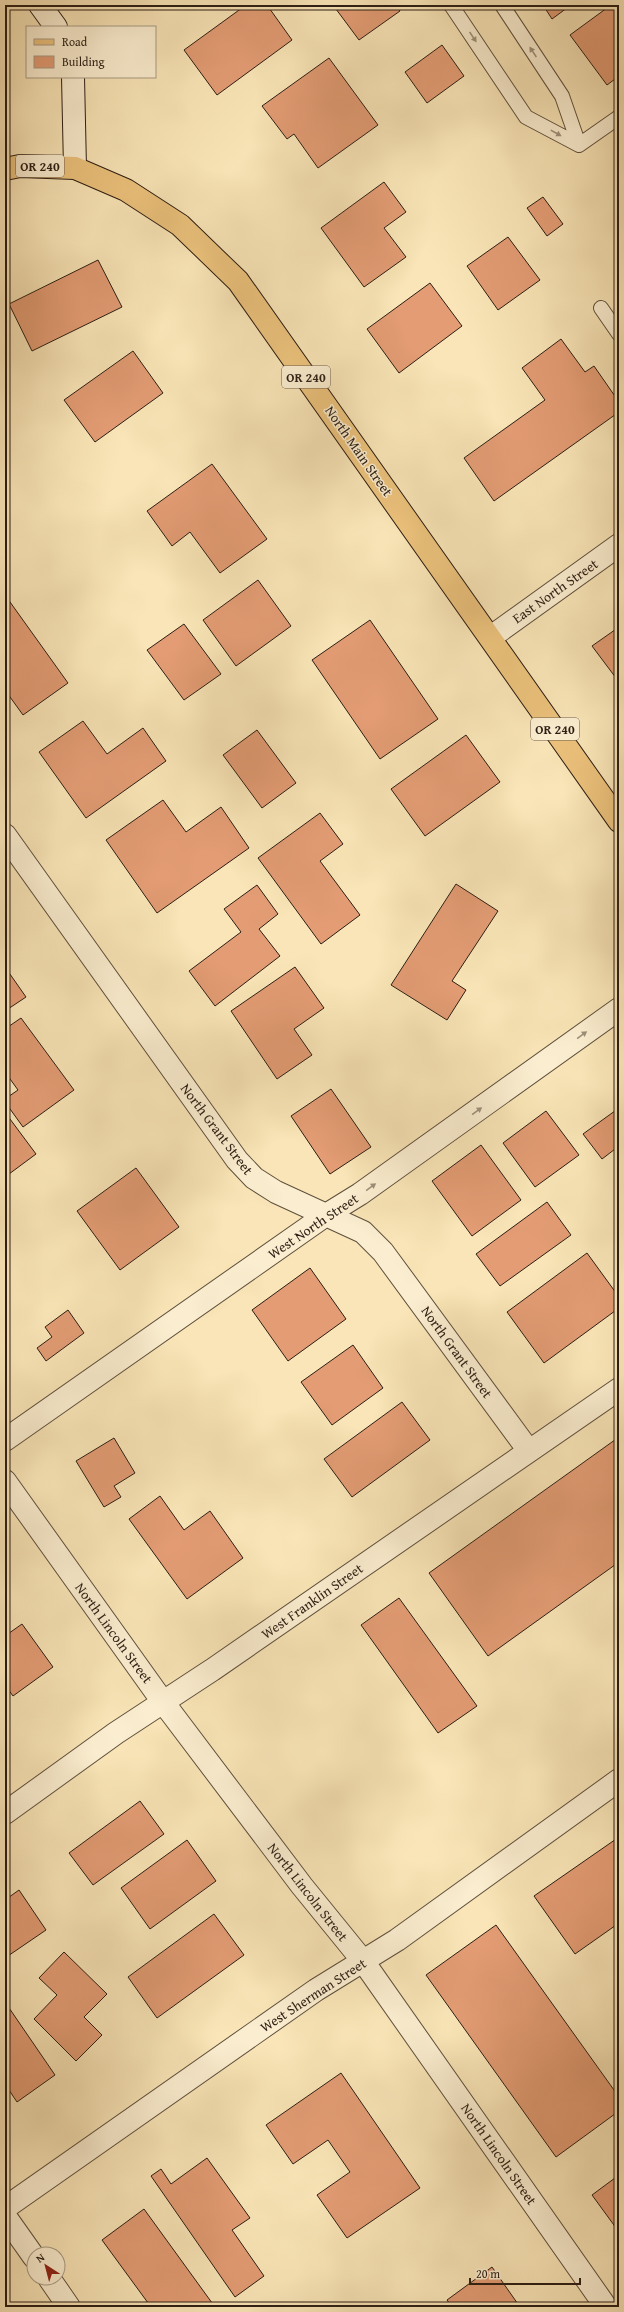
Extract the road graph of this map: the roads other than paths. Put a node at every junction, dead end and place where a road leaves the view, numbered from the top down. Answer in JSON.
{"nodes":[{"id":1,"x":40,"y":5,"type":"edge"},
{"id":2,"x":451,"y":5,"type":"edge"},
{"id":3,"x":502,"y":5,"type":"edge"},
{"id":4,"x":55,"y":26,"type":"edge"},
{"id":5,"x":73,"y":78,"type":"edge"},
{"id":6,"x":619,"y":117,"type":"edge"},
{"id":7,"x":578,"y":145,"type":"junction"},
{"id":8,"x":5,"y":168,"type":"edge"},
{"id":9,"x":75,"y":168,"type":"junction"},
{"id":10,"x":601,"y":308,"type":"dead end"},
{"id":11,"x":619,"y":334,"type":"edge"},
{"id":12,"x":619,"y":545,"type":"edge"},
{"id":13,"x":491,"y":637,"type":"junction"},
{"id":14,"x":619,"y":821,"type":"edge"},
{"id":15,"x":5,"y":835,"type":"edge"},
{"id":16,"x":619,"y":1009,"type":"edge"},
{"id":17,"x":326,"y":1215,"type":"junction"},
{"id":18,"x":619,"y":1389,"type":"edge"},
{"id":19,"x":5,"y":1440,"type":"edge"},
{"id":20,"x":529,"y":1451,"type":"junction"},
{"id":21,"x":5,"y":1481,"type":"edge"},
{"id":22,"x":163,"y":1702,"type":"junction"},
{"id":23,"x":619,"y":1780,"type":"edge"},
{"id":24,"x":5,"y":1813,"type":"edge"},
{"id":25,"x":363,"y":1961,"type":"junction"},
{"id":26,"x":5,"y":2208,"type":"edge"},
{"id":27,"x":5,"y":2216,"type":"edge"},
{"id":28,"x":26,"y":2246,"type":"edge"},
{"id":29,"x":54,"y":2286,"type":"edge"},
{"id":30,"x":69,"y":2307,"type":"edge"},
{"id":31,"x":606,"y":2307,"type":"edge"}],
"edges":[{"from":1,"to":4,"type":"street"},
{"from":2,"to":7,"type":"lane","one_way":true},
{"from":7,"to":3,"type":"lane","one_way":true},
{"from":5,"to":9,"type":"street"},
{"from":6,"to":7,"type":"lane"},
{"from":8,"to":9,"type":"main road","number":"OR 240"},
{"from":9,"to":13,"type":"main road","name":"North Main Street","number":"OR 240"},
{"from":10,"to":11,"type":"lane"},
{"from":12,"to":13,"type":"street","name":"East North Street"},
{"from":13,"to":14,"type":"main road","name":"North Main Street","number":"OR 240"},
{"from":15,"to":17,"type":"street","name":"North Grant Street"},
{"from":17,"to":16,"type":"street","name":"West North Street","one_way":true},
{"from":17,"to":19,"type":"street","name":"West North Street"},
{"from":17,"to":20,"type":"street","name":"North Grant Street"},
{"from":18,"to":20,"type":"street","name":"West Franklin Street"},
{"from":20,"to":22,"type":"street","name":"West Franklin Street"},
{"from":21,"to":22,"type":"street","name":"North Lincoln Street"},
{"from":22,"to":24,"type":"street","name":"West Franklin Street"},
{"from":22,"to":25,"type":"street","name":"North Lincoln Street"},
{"from":23,"to":25,"type":"street","name":"West Sherman Street"},
{"from":25,"to":26,"type":"street","name":"West Sherman Street"},
{"from":25,"to":31,"type":"street","name":"North Lincoln Street"},
{"from":27,"to":28,"type":"street"},
{"from":29,"to":30,"type":"street"}]}
